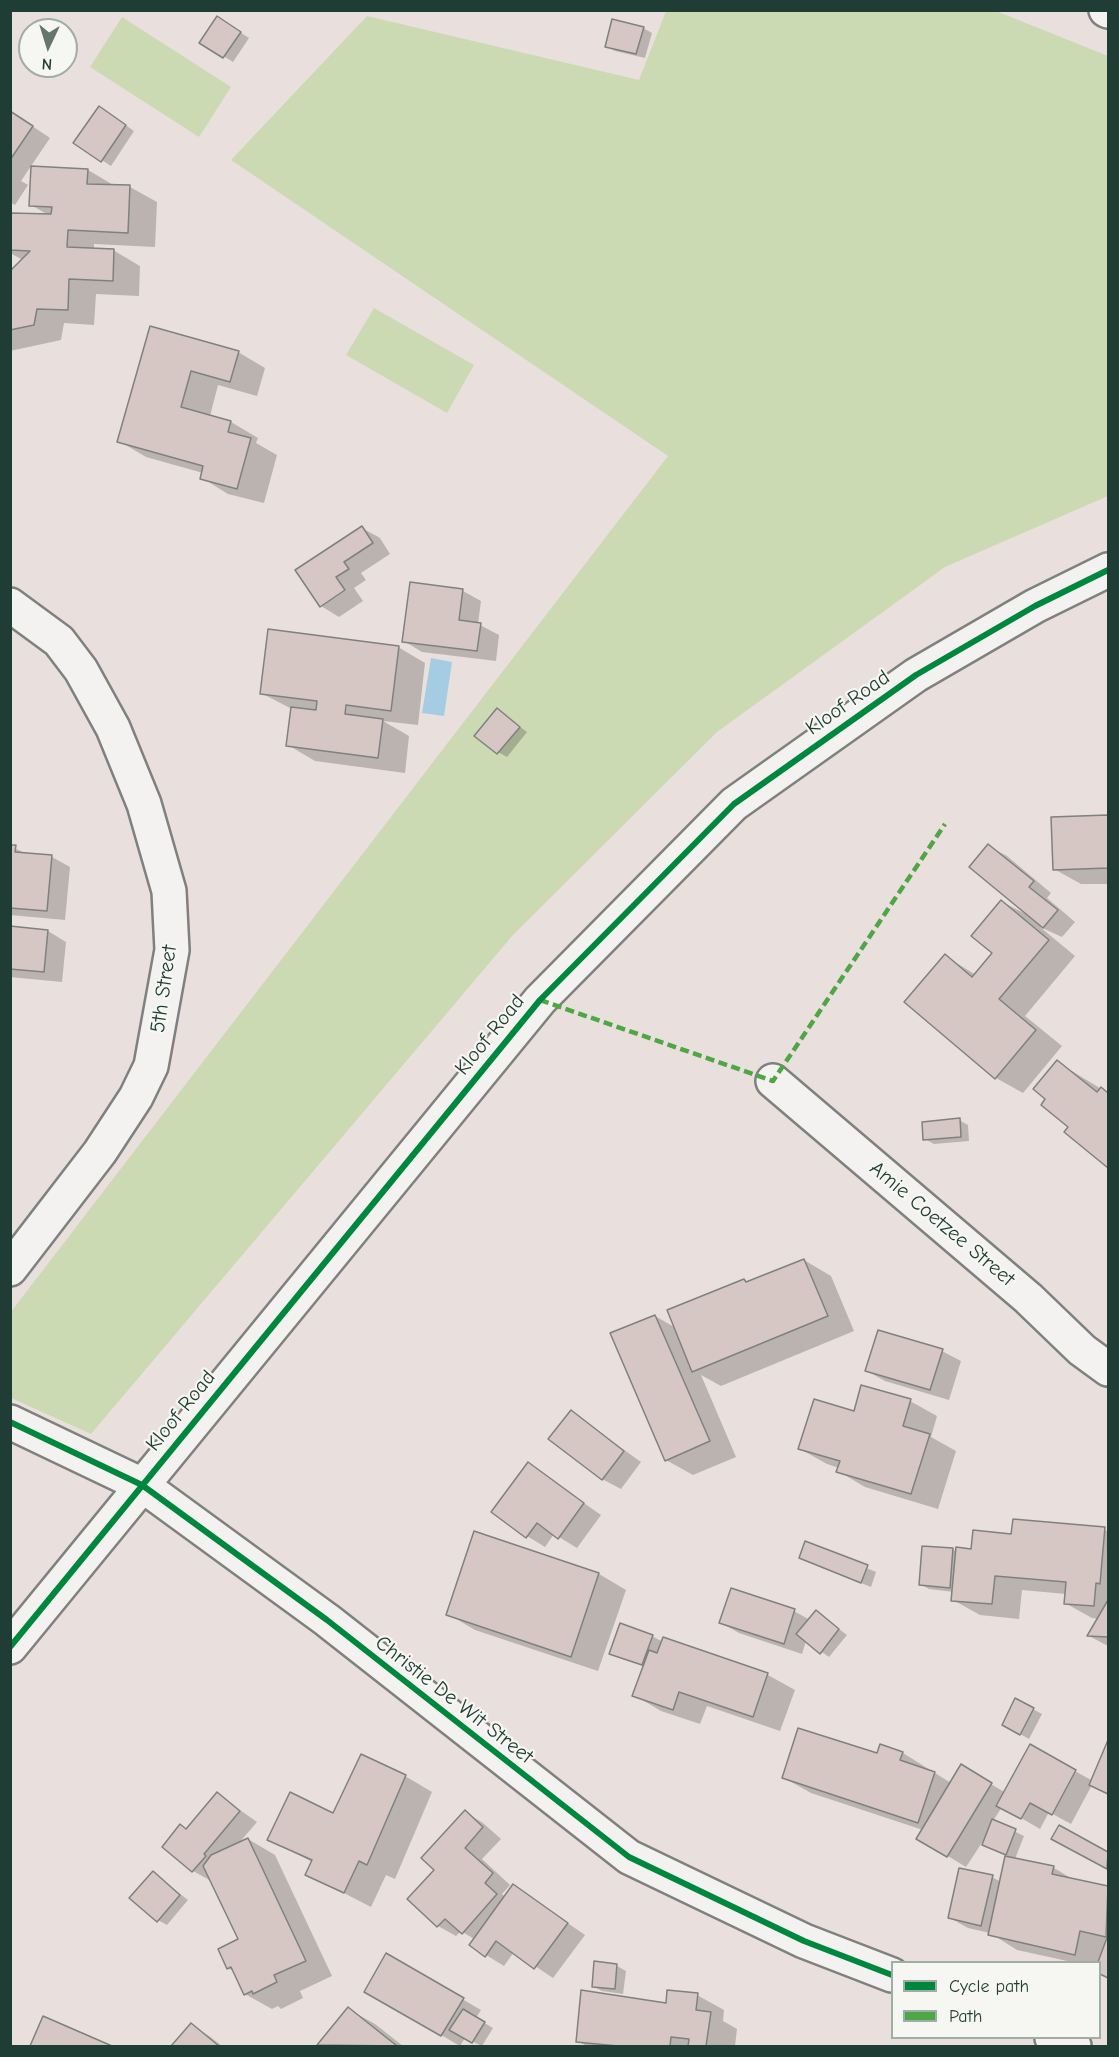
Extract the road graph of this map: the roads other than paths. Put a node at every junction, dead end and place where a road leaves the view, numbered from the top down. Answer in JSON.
{"nodes":[{"id":1,"x":1108,"y":570,"type":"edge"},
{"id":2,"x":10,"y":605,"type":"edge"},
{"id":3,"x":774,"y":1081,"type":"dead end"},
{"id":4,"x":10,"y":1269,"type":"edge"},
{"id":5,"x":1108,"y":1369,"type":"edge"},
{"id":6,"x":10,"y":1422,"type":"edge"},
{"id":7,"x":142,"y":1485,"type":"junction"},
{"id":8,"x":10,"y":1647,"type":"edge"},
{"id":9,"x":891,"y":1975,"type":"edge"},
{"id":10,"x":1057,"y":2039,"type":"edge"},
{"id":11,"x":1074,"y":2046,"type":"edge"}],
"edges":[{"from":1,"to":7,"type":"street","name":"Kloof Road"},
{"from":2,"to":4,"type":"street","name":"5th Street"},
{"from":3,"to":5,"type":"street","name":"Amie Coetzee Street"},
{"from":6,"to":7,"type":"street","name":"Christie De Wit Street"},
{"from":7,"to":8,"type":"street","name":"Kloof Road"},
{"from":7,"to":9,"type":"street","name":"Christie De Wit Street"},
{"from":10,"to":11,"type":"street"}]}
